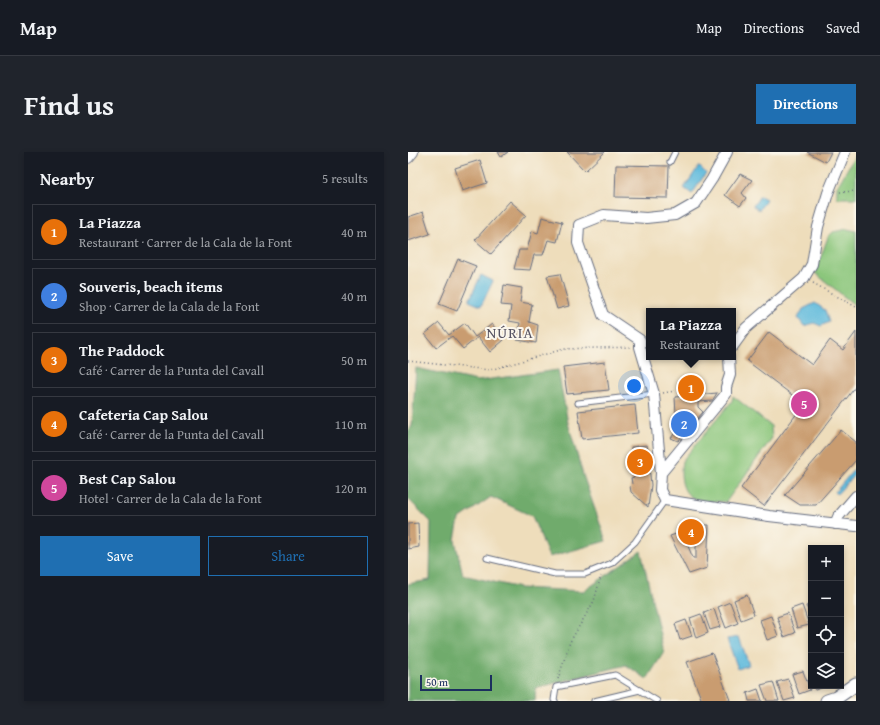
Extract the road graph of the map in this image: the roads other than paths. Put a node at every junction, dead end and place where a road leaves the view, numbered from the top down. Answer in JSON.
{"nodes":[{"id":1,"x":413,"y":152,"type":"edge"},
{"id":2,"x":675,"y":152,"type":"edge"},
{"id":3,"x":727,"y":152,"type":"edge"},
{"id":4,"x":845,"y":152,"type":"edge"},
{"id":5,"x":408,"y":158,"type":"edge"},
{"id":6,"x":670,"y":162,"type":"dead end"},
{"id":7,"x":736,"y":342,"type":"edge"},
{"id":8,"x":729,"y":360,"type":"edge"},
{"id":9,"x":654,"y":394,"type":"junction"},
{"id":10,"x":578,"y":403,"type":"dead end"},
{"id":11,"x":661,"y":473,"type":"junction"},
{"id":12,"x":856,"y":496,"type":"edge"},
{"id":13,"x":665,"y":500,"type":"junction"},
{"id":14,"x":835,"y":524,"type":"junction"},
{"id":15,"x":856,"y":526,"type":"edge"},
{"id":16,"x":487,"y":558,"type":"dead end"},
{"id":17,"x":856,"y":684,"type":"edge"},
{"id":18,"x":640,"y":690,"type":"junction"},
{"id":19,"x":555,"y":701,"type":"edge"},
{"id":20,"x":594,"y":701,"type":"edge"},
{"id":21,"x":657,"y":701,"type":"edge"},
{"id":22,"x":827,"y":701,"type":"edge"}],
"edges":[{"from":1,"to":5,"type":"street"},
{"from":2,"to":6,"type":"lane"},
{"from":3,"to":9,"type":"street"},
{"from":4,"to":7,"type":"street"},
{"from":8,"to":11,"type":"street"},
{"from":9,"to":10,"type":"lane"},
{"from":9,"to":11,"type":"street"},
{"from":11,"to":13,"type":"street"},
{"from":12,"to":14,"type":"street"},
{"from":13,"to":14,"type":"street"},
{"from":13,"to":16,"type":"lane"},
{"from":14,"to":15,"type":"street"},
{"from":17,"to":22,"type":"street"},
{"from":18,"to":19,"type":"lane"},
{"from":18,"to":20,"type":"lane"},
{"from":18,"to":21,"type":"lane"}]}
